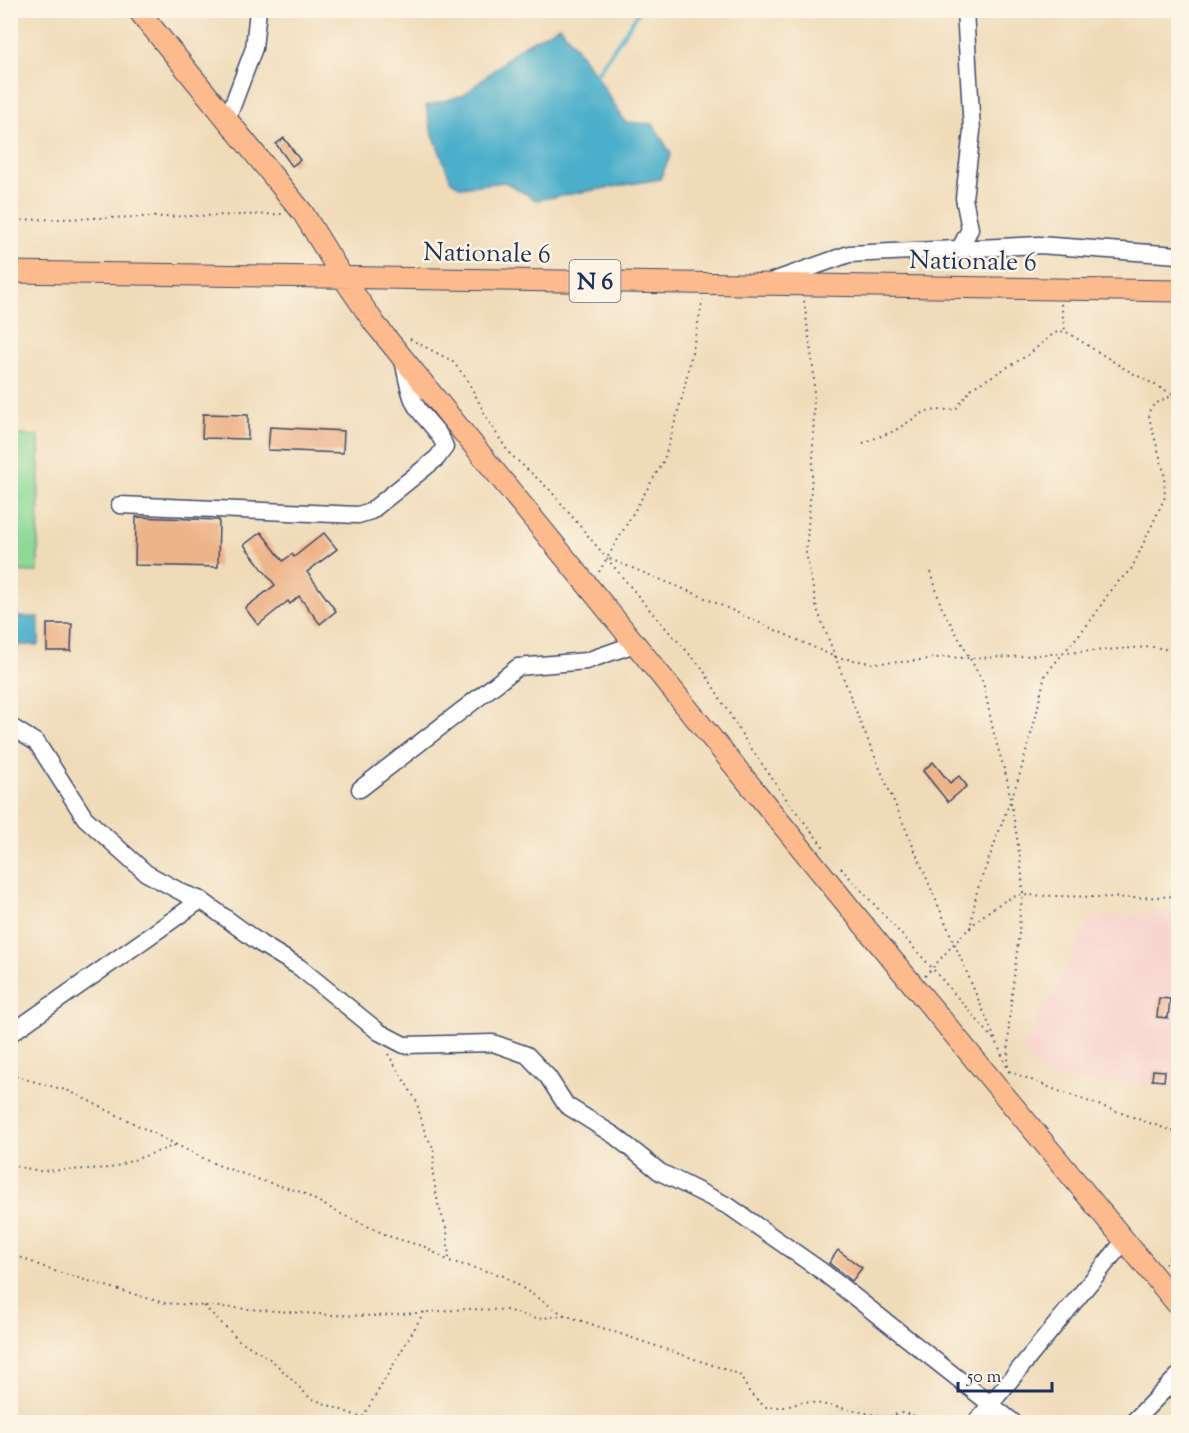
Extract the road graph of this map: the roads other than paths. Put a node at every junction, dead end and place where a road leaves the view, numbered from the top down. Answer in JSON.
{"nodes":[{"id":1,"x":138,"y":10,"type":"edge"},
{"id":2,"x":258,"y":10,"type":"edge"},
{"id":3,"x":964,"y":10,"type":"edge"},
{"id":4,"x":227,"y":120,"type":"junction"},
{"id":5,"x":959,"y":250,"type":"junction"},
{"id":6,"x":1179,"y":255,"type":"edge"},
{"id":7,"x":10,"y":272,"type":"edge"},
{"id":8,"x":342,"y":276,"type":"junction"},
{"id":9,"x":766,"y":283,"type":"junction"},
{"id":10,"x":1179,"y":291,"type":"edge"},
{"id":11,"x":403,"y":357,"type":"junction"},
{"id":12,"x":120,"y":505,"type":"dead end"},
{"id":13,"x":635,"y":644,"type":"junction"},
{"id":14,"x":10,"y":726,"type":"edge"},
{"id":15,"x":360,"y":789,"type":"dead end"},
{"id":16,"x":201,"y":900,"type":"junction"},
{"id":17,"x":10,"y":1034,"type":"edge"},
{"id":18,"x":1125,"y":1240,"type":"junction"},
{"id":19,"x":1179,"y":1305,"type":"edge"},
{"id":20,"x":1179,"y":1376,"type":"edge"},
{"id":21,"x":990,"y":1406,"type":"junction"},
{"id":22,"x":976,"y":1422,"type":"edge"},
{"id":23,"x":1013,"y":1422,"type":"edge"},
{"id":24,"x":1133,"y":1422,"type":"edge"}],
"edges":[{"from":1,"to":4,"type":"main road"},
{"from":2,"to":4,"type":"street"},
{"from":3,"to":5,"type":"street"},
{"from":4,"to":8,"type":"main road"},
{"from":5,"to":6,"type":"street"},
{"from":5,"to":9,"type":"street"},
{"from":7,"to":8,"type":"main road","name":"Nationale 6","number":"N 6"},
{"from":8,"to":9,"type":"main road","name":"Nationale 6","number":"N 6"},
{"from":8,"to":11,"type":"main road"},
{"from":9,"to":10,"type":"main road","name":"Nationale 6","number":"N 6"},
{"from":11,"to":12,"type":"street"},
{"from":11,"to":13,"type":"main road"},
{"from":13,"to":15,"type":"street"},
{"from":13,"to":18,"type":"main road"},
{"from":14,"to":16,"type":"street"},
{"from":16,"to":17,"type":"street"},
{"from":16,"to":21,"type":"street"},
{"from":18,"to":19,"type":"main road"},
{"from":18,"to":21,"type":"street"},
{"from":20,"to":24,"type":"street"},
{"from":21,"to":22,"type":"street"},
{"from":21,"to":23,"type":"street"}]}
